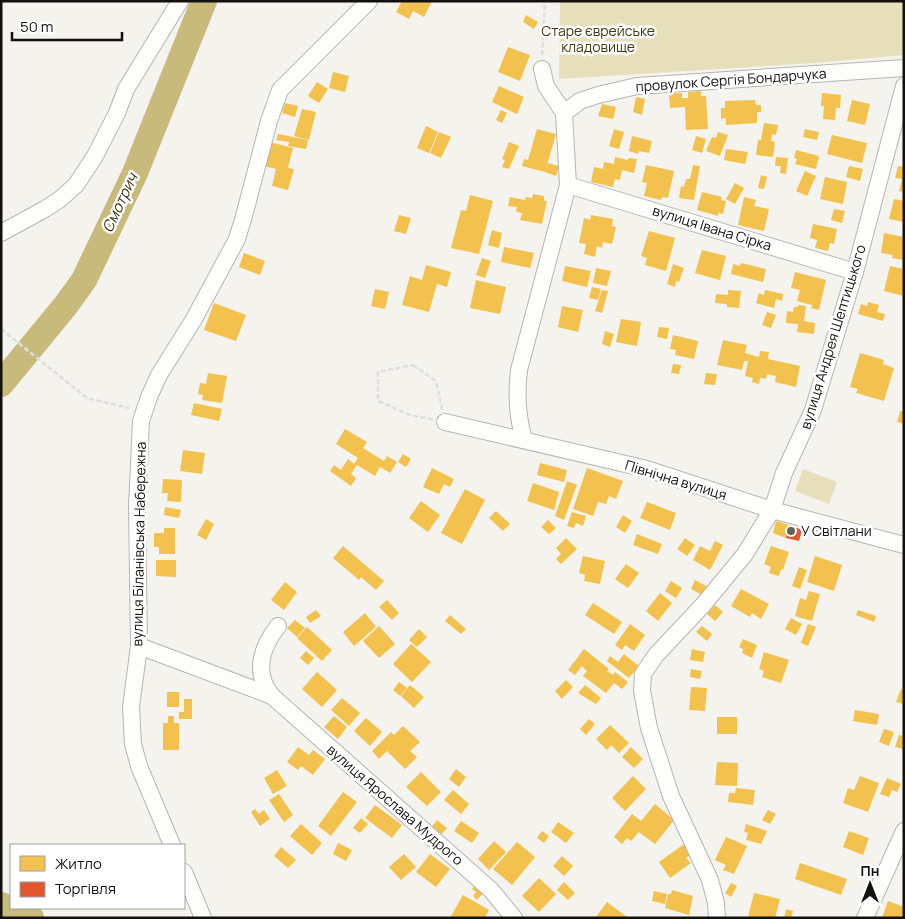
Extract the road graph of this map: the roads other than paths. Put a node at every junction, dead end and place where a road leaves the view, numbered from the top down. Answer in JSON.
{"nodes":[{"id":1,"x":180,"y":1,"type":"edge"},
{"id":2,"x":369,"y":1,"type":"edge"},
{"id":3,"x":904,"y":68,"type":"edge"},
{"id":4,"x":542,"y":69,"type":"road end"},
{"id":5,"x":904,"y":86,"type":"edge"},
{"id":6,"x":564,"y":113,"type":"junction"},
{"id":7,"x":568,"y":185,"type":"junction"},
{"id":8,"x":1,"y":233,"type":"edge"},
{"id":9,"x":855,"y":272,"type":"junction"},
{"id":10,"x":445,"y":422,"type":"road end"},
{"id":11,"x":524,"y":440,"type":"junction"},
{"id":12,"x":772,"y":510,"type":"junction"},
{"id":13,"x":904,"y":545,"type":"edge"},
{"id":14,"x":278,"y":626,"type":"dead end"},
{"id":15,"x":138,"y":646,"type":"junction"},
{"id":16,"x":272,"y":696,"type":"junction"},
{"id":17,"x":904,"y":831,"type":"edge"},
{"id":18,"x":172,"y":844,"type":"edge"},
{"id":19,"x":185,"y":874,"type":"edge"},
{"id":20,"x":203,"y":918,"type":"edge"},
{"id":21,"x":514,"y":918,"type":"edge"},
{"id":22,"x":717,"y":918,"type":"edge"},
{"id":23,"x":865,"y":918,"type":"edge"}],
"edges":[{"from":1,"to":8,"type":"street"},
{"from":2,"to":15,"type":"street","name":"вулиця Біланівська Набережна"},
{"from":3,"to":6,"type":"street","name":"провулок Сергія Бондарчука"},
{"from":4,"to":6,"type":"street"},
{"from":5,"to":9,"type":"street","name":"вулиця Андрея Шептицького"},
{"from":6,"to":7,"type":"street"},
{"from":7,"to":9,"type":"street","name":"вулиця Івана Сірка"},
{"from":7,"to":11,"type":"street"},
{"from":9,"to":12,"type":"street","name":"вулиця Андрея Шептицького"},
{"from":10,"to":11,"type":"street","name":"Північна вулиця"},
{"from":11,"to":12,"type":"street","name":"Північна вулиця"},
{"from":12,"to":13,"type":"street","name":"Північна вулиця"},
{"from":12,"to":22,"type":"street","name":"вулиця Андрея Шептицького"},
{"from":14,"to":16,"type":"street"},
{"from":15,"to":16,"type":"street"},
{"from":15,"to":18,"type":"street","name":"вулиця Біланівська Набережна"},
{"from":16,"to":21,"type":"street","name":"вулиця Ярослава Мудрого"},
{"from":17,"to":23,"type":"street"},
{"from":19,"to":20,"type":"street"}]}
